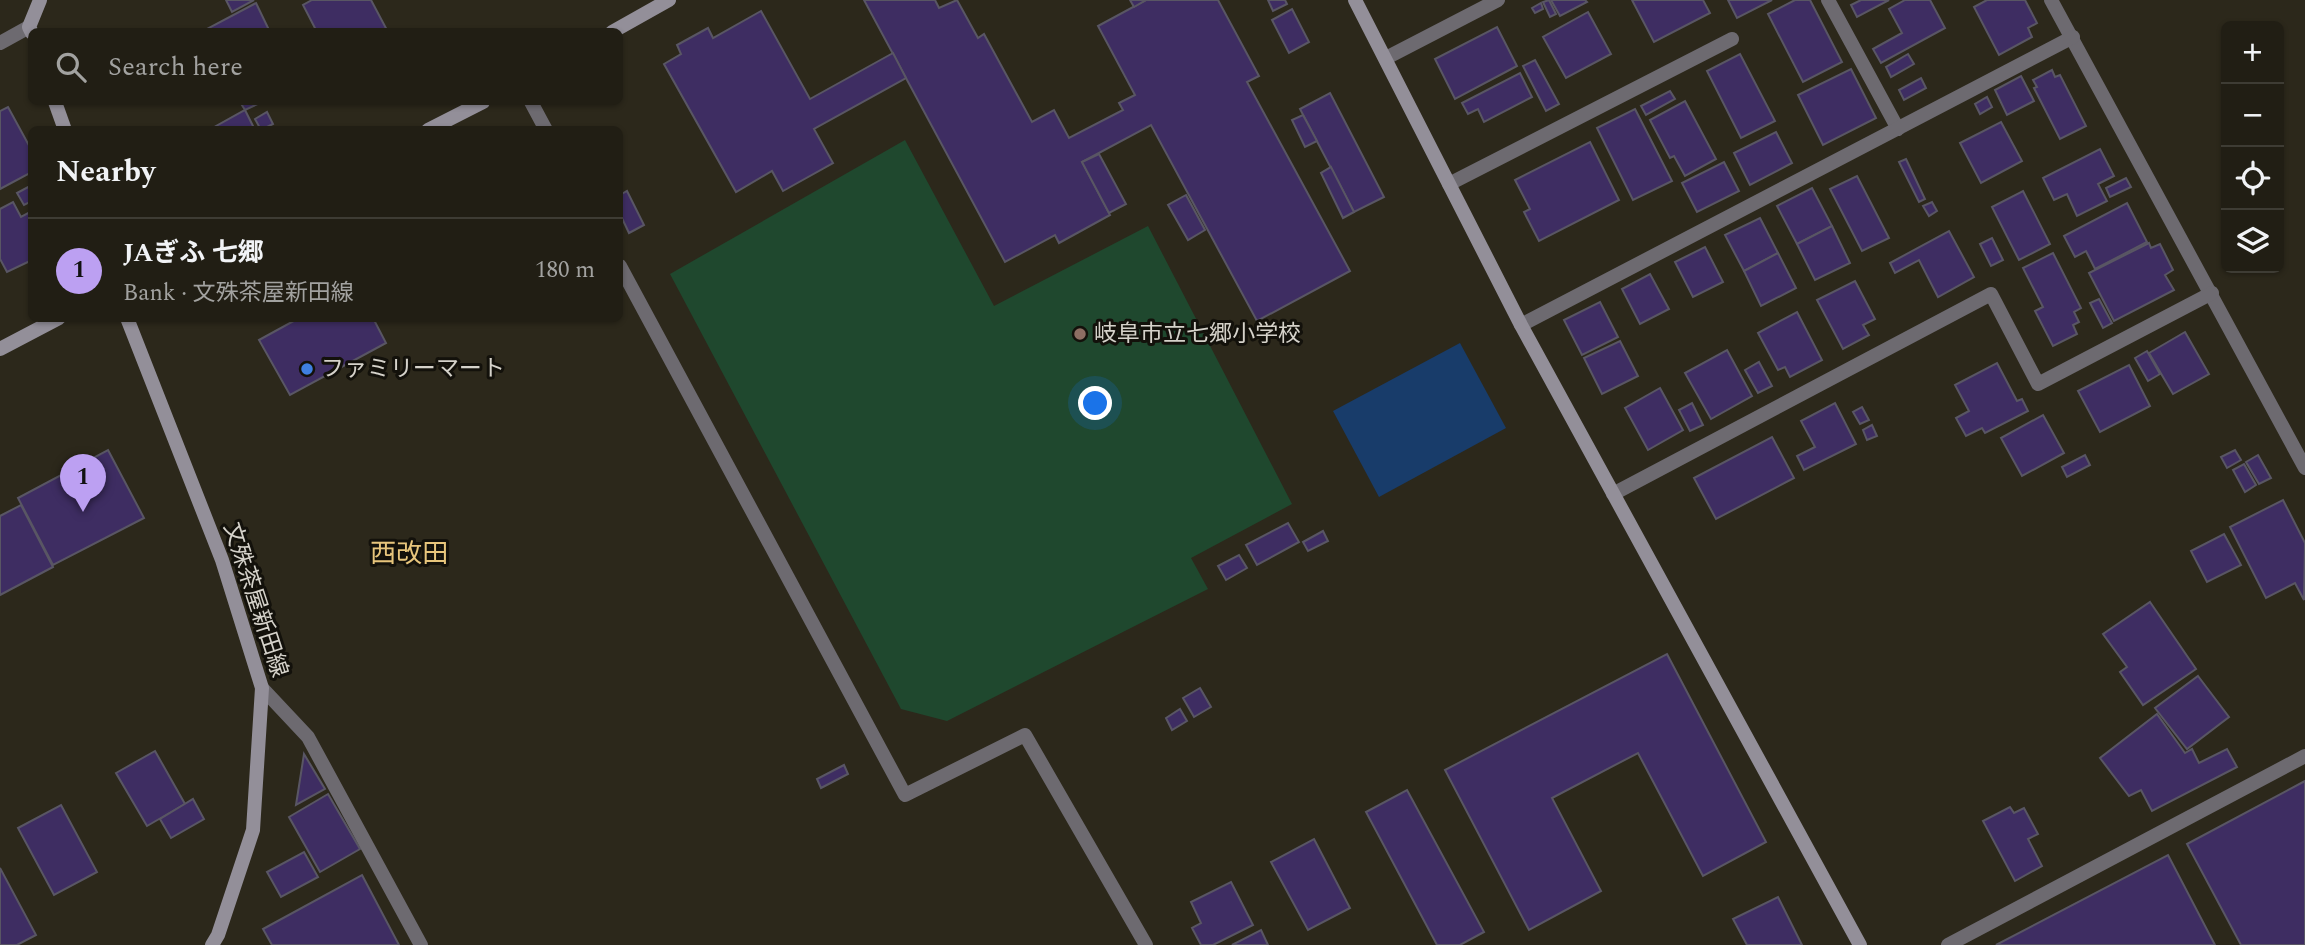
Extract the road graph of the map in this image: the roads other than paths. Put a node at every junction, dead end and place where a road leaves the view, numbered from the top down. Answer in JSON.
{"nodes":[{"id":1,"x":40,"y":0,"type":"edge"},
{"id":2,"x":668,"y":0,"type":"edge"},
{"id":3,"x":1355,"y":0,"type":"edge"},
{"id":4,"x":1498,"y":0,"type":"edge"},
{"id":5,"x":1829,"y":0,"type":"edge"},
{"id":6,"x":2051,"y":0,"type":"edge"},
{"id":7,"x":31,"y":28,"type":"edge"},
{"id":8,"x":619,"y":28,"type":"edge"},
{"id":9,"x":28,"y":31,"type":"edge"},
{"id":10,"x":2073,"y":37,"type":"junction"},
{"id":11,"x":1732,"y":38,"type":"dead end"},
{"id":12,"x":0,"y":43,"type":"edge"},
{"id":13,"x":1386,"y":58,"type":"junction"},
{"id":14,"x":56,"y":105,"type":"edge"},
{"id":15,"x":477,"y":105,"type":"edge"},
{"id":16,"x":533,"y":105,"type":"edge"},
{"id":17,"x":64,"y":126,"type":"edge"},
{"id":18,"x":436,"y":126,"type":"edge"},
{"id":19,"x":544,"y":126,"type":"edge"},
{"id":20,"x":1898,"y":129,"type":"junction"},
{"id":21,"x":1449,"y":184,"type":"junction"},
{"id":22,"x":623,"y":271,"type":"edge"},
{"id":23,"x":2212,"y":293,"type":"junction"},
{"id":24,"x":51,"y":322,"type":"edge"},
{"id":25,"x":129,"y":322,"type":"edge"},
{"id":26,"x":1521,"y":325,"type":"junction"},
{"id":27,"x":0,"y":349,"type":"edge"},
{"id":28,"x":2305,"y":468,"type":"edge"},
{"id":29,"x":1613,"y":494,"type":"junction"},
{"id":30,"x":262,"y":688,"type":"junction"},
{"id":31,"x":2305,"y":756,"type":"edge"},
{"id":32,"x":212,"y":945,"type":"edge"},
{"id":33,"x":421,"y":945,"type":"edge"},
{"id":34,"x":1146,"y":945,"type":"edge"},
{"id":35,"x":1860,"y":945,"type":"edge"},
{"id":36,"x":1948,"y":945,"type":"edge"}],
"edges":[{"from":1,"to":7,"type":"street"},
{"from":2,"to":8,"type":"street"},
{"from":3,"to":13,"type":"street"},
{"from":4,"to":13,"type":"street"},
{"from":5,"to":20,"type":"street"},
{"from":6,"to":10,"type":"street"},
{"from":9,"to":12,"type":"street"},
{"from":10,"to":20,"type":"street"},
{"from":10,"to":23,"type":"street"},
{"from":11,"to":21,"type":"street"},
{"from":13,"to":21,"type":"street"},
{"from":14,"to":17,"type":"street"},
{"from":15,"to":18,"type":"street"},
{"from":16,"to":19,"type":"street"},
{"from":20,"to":26,"type":"street"},
{"from":21,"to":26,"type":"street"},
{"from":22,"to":34,"type":"street"},
{"from":23,"to":28,"type":"street"},
{"from":23,"to":29,"type":"street"},
{"from":24,"to":27,"type":"street"},
{"from":25,"to":30,"type":"street","name":"文殊茶屋新田線"},
{"from":26,"to":29,"type":"street"},
{"from":29,"to":35,"type":"street"},
{"from":30,"to":32,"type":"street","name":"文殊茶屋新田線"},
{"from":30,"to":33,"type":"street"},
{"from":31,"to":36,"type":"street"}]}
